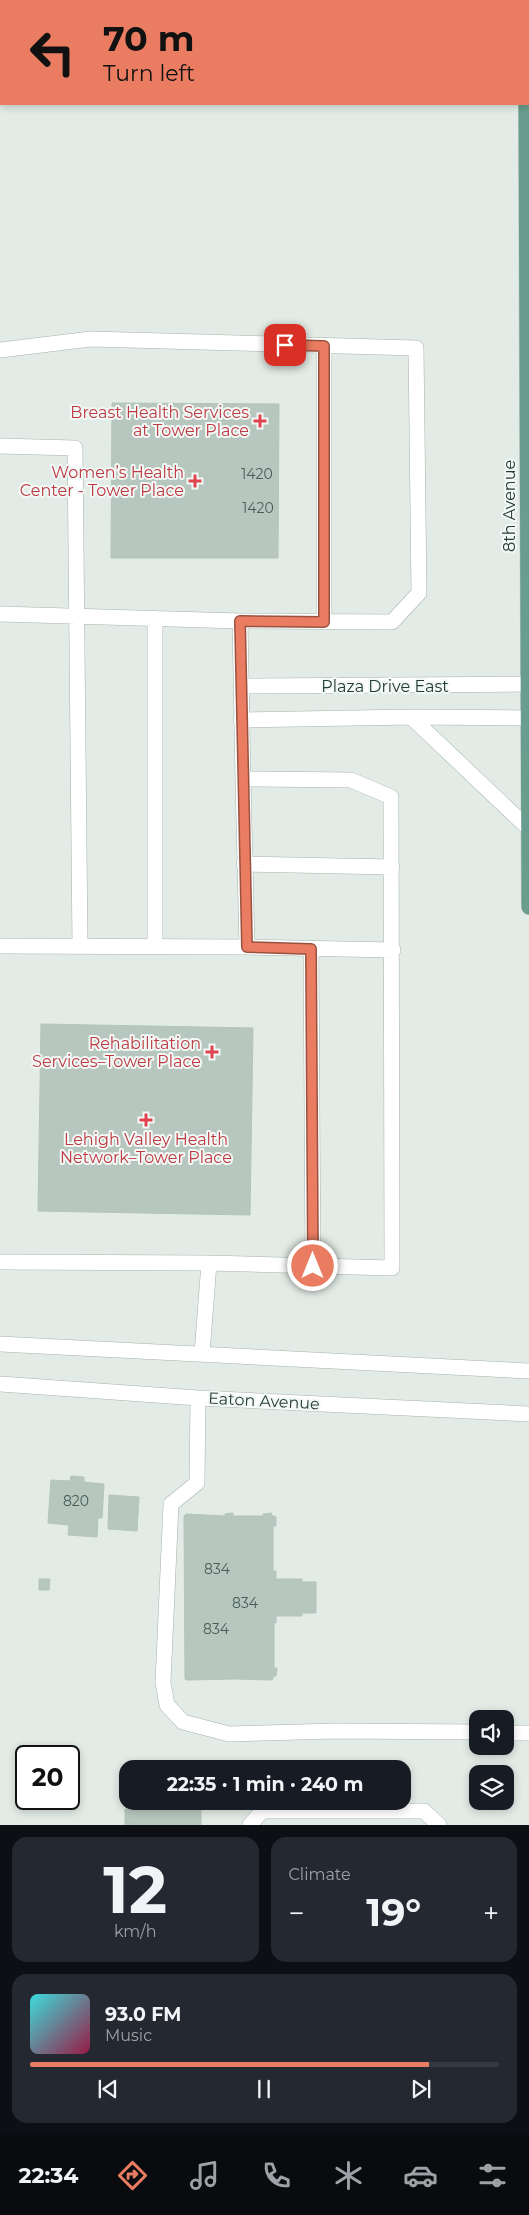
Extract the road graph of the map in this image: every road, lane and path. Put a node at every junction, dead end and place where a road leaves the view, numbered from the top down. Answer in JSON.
{"nodes":[{"id":1,"x":526,"y":105,"type":"edge"},
{"id":2,"x":527,"y":149,"type":"edge"},
{"id":3,"x":324,"y":346,"type":"junction"},
{"id":4,"x":0,"y":350,"type":"edge"},
{"id":5,"x":0,"y":446,"type":"edge"},
{"id":6,"x":528,"y":537,"type":"edge"},
{"id":7,"x":0,"y":614,"type":"edge"},
{"id":8,"x":76,"y":616,"type":"junction"},
{"id":9,"x":155,"y":618,"type":"junction"},
{"id":10,"x":240,"y":621,"type":"junction"},
{"id":11,"x":324,"y":622,"type":"junction"},
{"id":12,"x":528,"y":684,"type":"edge"},
{"id":13,"x":241,"y":686,"type":"junction"},
{"id":14,"x":411,"y":717,"type":"junction"},
{"id":15,"x":528,"y":718,"type":"edge"},
{"id":16,"x":241,"y":720,"type":"junction"},
{"id":17,"x":243,"y":779,"type":"junction"},
{"id":18,"x":528,"y":828,"type":"edge"},
{"id":19,"x":244,"y":864,"type":"junction"},
{"id":20,"x":392,"y":867,"type":"junction"},
{"id":21,"x":529,"y":907,"type":"edge"},
{"id":22,"x":0,"y":946,"type":"edge"},
{"id":23,"x":80,"y":946,"type":"junction"},
{"id":24,"x":155,"y":946,"type":"junction"},
{"id":25,"x":247,"y":947,"type":"junction"},
{"id":26,"x":311,"y":949,"type":"junction"},
{"id":27,"x":393,"y":950,"type":"junction"},
{"id":28,"x":0,"y":1262,"type":"edge"},
{"id":29,"x":208,"y":1263,"type":"junction"},
{"id":30,"x":313,"y":1266,"type":"junction"},
{"id":31,"x":0,"y":1344,"type":"edge"},
{"id":32,"x":202,"y":1354,"type":"junction"},
{"id":33,"x":529,"y":1371,"type":"edge"},
{"id":34,"x":0,"y":1384,"type":"edge"},
{"id":35,"x":198,"y":1398,"type":"junction"},
{"id":36,"x":529,"y":1414,"type":"edge"},
{"id":37,"x":469,"y":1732,"type":"edge"},
{"id":38,"x":514,"y":1733,"type":"edge"},
{"id":39,"x":529,"y":1733,"type":"edge"},
{"id":40,"x":250,"y":1825,"type":"edge"},
{"id":41,"x":439,"y":1825,"type":"edge"}],
"edges":[{"from":1,"to":2,"type":"main road","name":"8th Avenue"},
{"from":2,"to":6,"type":"main road","name":"8th Avenue"},
{"from":3,"to":4,"type":"street"},
{"from":3,"to":11,"type":"street"},
{"from":3,"to":11,"type":"street"},
{"from":5,"to":8,"type":"street"},
{"from":6,"to":12,"type":"main road","name":"8th Avenue"},
{"from":7,"to":8,"type":"street"},
{"from":8,"to":9,"type":"street"},
{"from":8,"to":23,"type":"street"},
{"from":9,"to":10,"type":"street"},
{"from":9,"to":24,"type":"street"},
{"from":10,"to":11,"type":"street"},
{"from":10,"to":13,"type":"street"},
{"from":12,"to":13,"type":"street","name":"Plaza Drive East"},
{"from":12,"to":15,"type":"main road","name":"8th Avenue"},
{"from":13,"to":16,"type":"street"},
{"from":14,"to":15,"type":"street","name":"Plaza Drive East"},
{"from":14,"to":16,"type":"street","name":"Plaza Drive East"},
{"from":14,"to":18,"type":"street"},
{"from":15,"to":18,"type":"main road","name":"8th Avenue"},
{"from":16,"to":17,"type":"street"},
{"from":17,"to":19,"type":"street"},
{"from":17,"to":20,"type":"street"},
{"from":18,"to":21,"type":"main road","name":"8th Avenue"},
{"from":19,"to":20,"type":"street"},
{"from":19,"to":25,"type":"street"},
{"from":20,"to":27,"type":"street"},
{"from":22,"to":23,"type":"street"},
{"from":23,"to":24,"type":"street"},
{"from":24,"to":25,"type":"street"},
{"from":25,"to":26,"type":"street"},
{"from":26,"to":27,"type":"street"},
{"from":26,"to":30,"type":"street"},
{"from":27,"to":30,"type":"street"},
{"from":28,"to":29,"type":"street"},
{"from":29,"to":30,"type":"street"},
{"from":29,"to":32,"type":"street"},
{"from":31,"to":32,"type":"street"},
{"from":32,"to":33,"type":"street"},
{"from":34,"to":35,"type":"street","name":"Eaton Avenue"},
{"from":35,"to":36,"type":"street","name":"Eaton Avenue"},
{"from":35,"to":37,"type":"street"},
{"from":38,"to":39,"type":"street"},
{"from":40,"to":41,"type":"street"}]}
